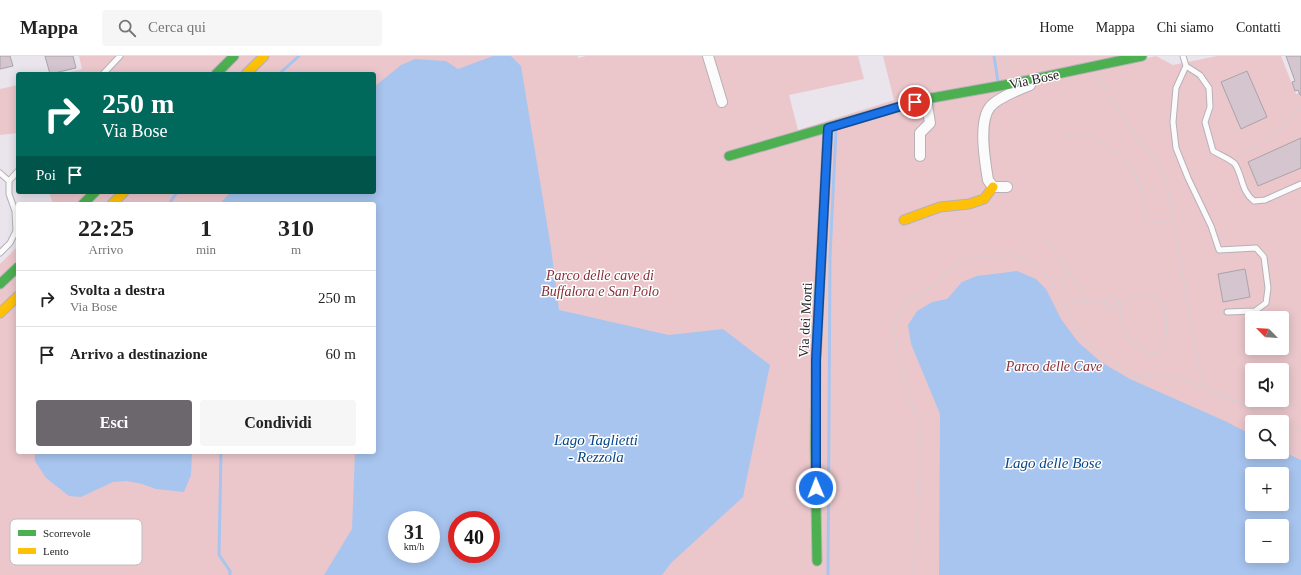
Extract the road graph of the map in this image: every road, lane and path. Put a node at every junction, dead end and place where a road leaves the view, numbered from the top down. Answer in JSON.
{"nodes":[{"id":1,"x":120,"y":56,"type":"edge"},
{"id":2,"x":234,"y":56,"type":"edge"},
{"id":3,"x":264,"y":56,"type":"edge"},
{"id":4,"x":708,"y":56,"type":"edge"},
{"id":5,"x":985,"y":56,"type":"edge"},
{"id":6,"x":1005,"y":56,"type":"edge"},
{"id":7,"x":1142,"y":56,"type":"edge"},
{"id":8,"x":1183,"y":56,"type":"edge"},
{"id":9,"x":1186,"y":66,"type":"junction"},
{"id":10,"x":1091,"y":67,"type":"junction"},
{"id":11,"x":106,"y":72,"type":"edge"},
{"id":12,"x":218,"y":72,"type":"edge"},
{"id":13,"x":248,"y":72,"type":"edge"},
{"id":14,"x":1055,"y":74,"type":"junction"},
{"id":15,"x":1010,"y":84,"type":"junction"},
{"id":16,"x":991,"y":86,"type":"junction"},
{"id":17,"x":926,"y":99,"type":"junction"},
{"id":18,"x":722,"y":102,"type":"dead end"},
{"id":19,"x":1301,"y":107,"type":"edge"},
{"id":20,"x":828,"y":128,"type":"junction"},
{"id":21,"x":1068,"y":134,"type":"dead end"},
{"id":22,"x":729,"y":156,"type":"dead end"},
{"id":23,"x":920,"y":156,"type":"dead end"},
{"id":24,"x":1234,"y":163,"type":"junction"},
{"id":25,"x":0,"y":173,"type":"edge"},
{"id":26,"x":16,"y":173,"type":"edge"},
{"id":27,"x":9,"y":181,"type":"junction"},
{"id":28,"x":1301,"y":184,"type":"edge"},
{"id":29,"x":993,"y":187,"type":"junction"},
{"id":30,"x":1007,"y":187,"type":"dead end"},
{"id":31,"x":93,"y":194,"type":"edge"},
{"id":32,"x":122,"y":194,"type":"edge"},
{"id":33,"x":84,"y":202,"type":"edge"},
{"id":34,"x":114,"y":202,"type":"edge"},
{"id":35,"x":904,"y":220,"type":"dead end"},
{"id":36,"x":1173,"y":221,"type":"junction"},
{"id":37,"x":1045,"y":241,"type":"dead end"},
{"id":38,"x":0,"y":253,"type":"edge"},
{"id":39,"x":16,"y":269,"type":"edge"},
{"id":40,"x":1068,"y":272,"type":"junction"},
{"id":41,"x":0,"y":284,"type":"edge"},
{"id":42,"x":16,"y":298,"type":"edge"},
{"id":43,"x":1122,"y":301,"type":"junction"},
{"id":44,"x":1088,"y":302,"type":"junction"},
{"id":45,"x":1105,"y":302,"type":"junction"},
{"id":46,"x":1117,"y":302,"type":"junction"},
{"id":47,"x":1115,"y":308,"type":"junction"},
{"id":48,"x":1227,"y":312,"type":"dead end"},
{"id":49,"x":0,"y":313,"type":"edge"},
{"id":50,"x":1120,"y":313,"type":"junction"},
{"id":51,"x":1202,"y":386,"type":"junction"},
{"id":52,"x":1266,"y":415,"type":"edge"},
{"id":53,"x":1289,"y":426,"type":"edge"},
{"id":54,"x":1301,"y":431,"type":"edge"},
{"id":55,"x":817,"y":561,"type":"dead end"},
{"id":56,"x":913,"y":575,"type":"edge"}],
"edges":[{"from":1,"to":11,"type":"lane"},
{"from":2,"to":12,"type":"main road"},
{"from":3,"to":13,"type":"main road"},
{"from":4,"to":18,"type":"street"},
{"from":5,"to":16,"type":"path"},
{"from":6,"to":15,"type":"path"},
{"from":7,"to":10,"type":"main road","name":"Via Bose"},
{"from":8,"to":9,"type":"lane"},
{"from":9,"to":24,"type":"lane"},
{"from":9,"to":48,"type":"lane"},
{"from":10,"to":14,"type":"main road","name":"Via Bose"},
{"from":10,"to":36,"type":"path"},
{"from":14,"to":15,"type":"main road","name":"Via Bose"},
{"from":14,"to":29,"type":"street"},
{"from":15,"to":16,"type":"main road","name":"Via Bose"},
{"from":16,"to":17,"type":"main road","name":"Via Bose"},
{"from":17,"to":20,"type":"main road","name":"Via Bose"},
{"from":17,"to":23,"type":"street"},
{"from":19,"to":24,"type":"path"},
{"from":20,"to":22,"type":"main road","name":"Via Bose"},
{"from":20,"to":55,"type":"main road","name":"Via dei Morti"},
{"from":21,"to":36,"type":"path"},
{"from":24,"to":28,"type":"lane"},
{"from":25,"to":27,"type":"lane"},
{"from":26,"to":27,"type":"lane"},
{"from":27,"to":38,"type":"lane"},
{"from":29,"to":30,"type":"street"},
{"from":29,"to":35,"type":"main road"},
{"from":31,"to":33,"type":"main road"},
{"from":32,"to":34,"type":"main road"},
{"from":36,"to":51,"type":"path"},
{"from":37,"to":40,"type":"path"},
{"from":39,"to":41,"type":"main road"},
{"from":40,"to":44,"type":"path"},
{"from":40,"to":44,"type":"path"},
{"from":42,"to":49,"type":"main road"},
{"from":43,"to":46,"type":"path"},
{"from":43,"to":50,"type":"path"},
{"from":43,"to":50,"type":"path"},
{"from":44,"to":45,"type":"path"},
{"from":45,"to":46,"type":"path"},
{"from":45,"to":47,"type":"path"},
{"from":46,"to":47,"type":"path"},
{"from":47,"to":50,"type":"path"},
{"from":51,"to":52,"type":"path"},
{"from":51,"to":56,"type":"path"},
{"from":53,"to":54,"type":"path"}]}
